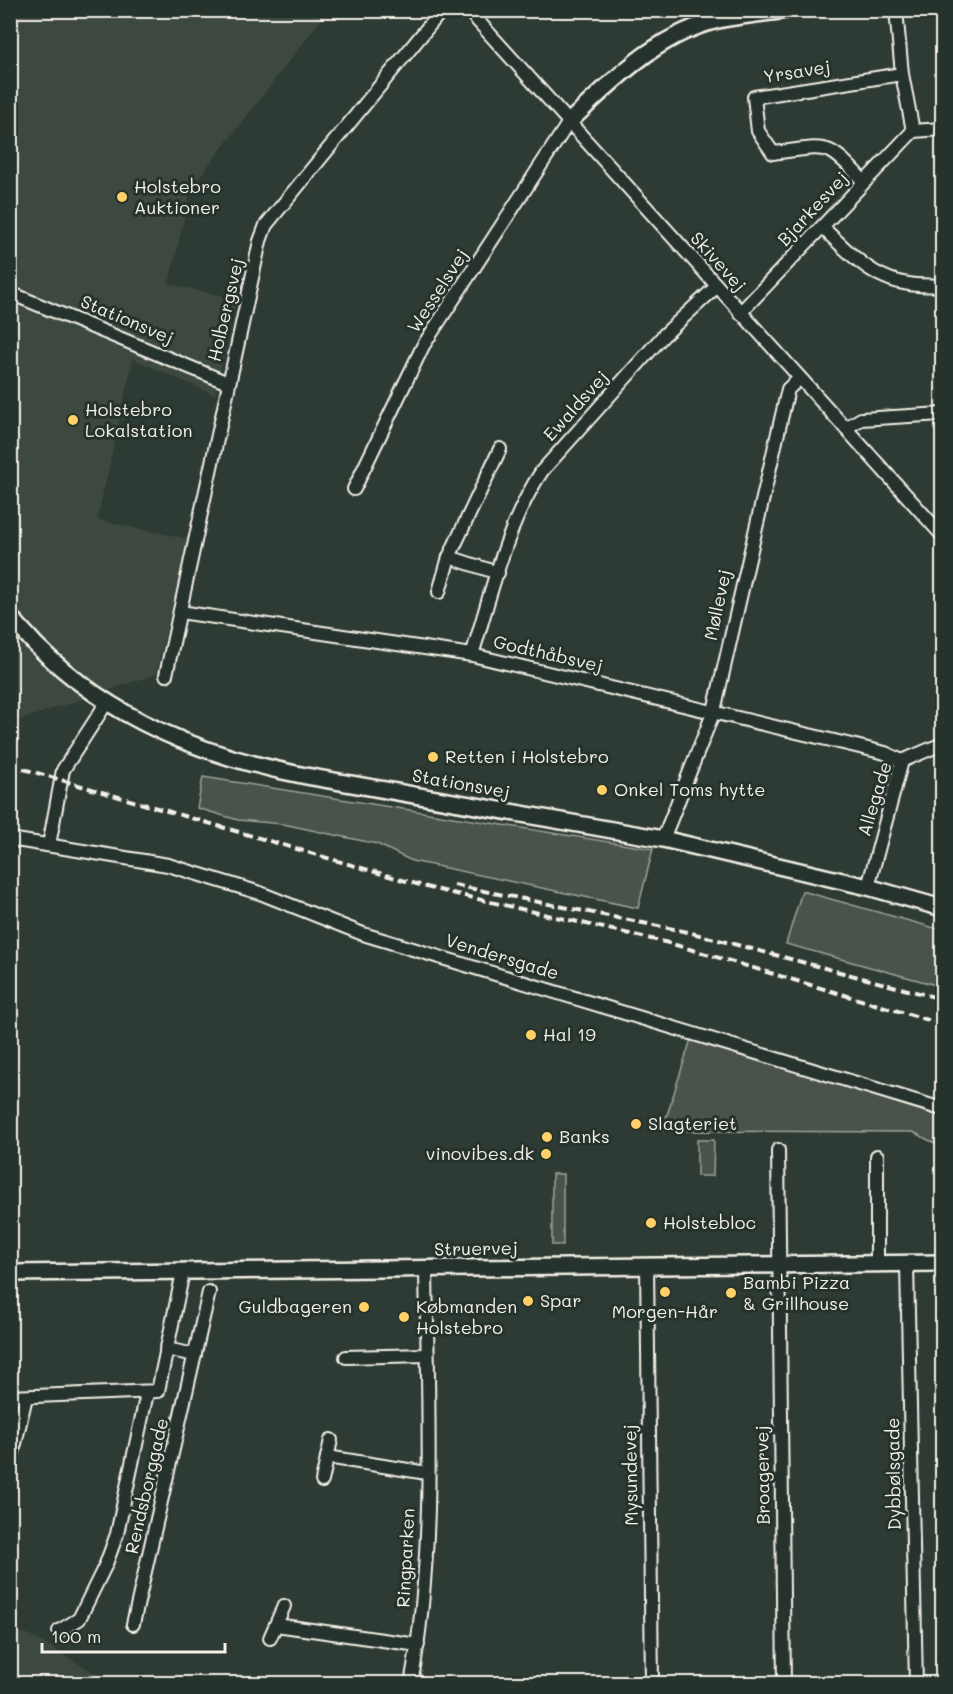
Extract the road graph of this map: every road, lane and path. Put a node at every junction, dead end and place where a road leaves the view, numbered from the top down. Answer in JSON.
{"nodes":[{"id":1,"x":442,"y":10,"type":"edge"},
{"id":2,"x":468,"y":10,"type":"edge"},
{"id":3,"x":786,"y":10,"type":"edge"},
{"id":4,"x":896,"y":10,"type":"edge"},
{"id":5,"x":902,"y":74,"type":"junction"},
{"id":6,"x":569,"y":122,"type":"junction"},
{"id":7,"x":942,"y":129,"type":"edge"},
{"id":8,"x":913,"y":131,"type":"junction"},
{"id":9,"x":863,"y":181,"type":"junction"},
{"id":10,"x":822,"y":227,"type":"junction"},
{"id":11,"x":942,"y":285,"type":"edge"},
{"id":12,"x":716,"y":287,"type":"junction"},
{"id":13,"x":10,"y":293,"type":"edge"},
{"id":14,"x":740,"y":313,"type":"junction"},
{"id":15,"x":799,"y":379,"type":"junction"},
{"id":16,"x":228,"y":383,"type":"junction"},
{"id":17,"x":942,"y":414,"type":"edge"},
{"id":18,"x":846,"y":428,"type":"junction"},
{"id":19,"x":500,"y":448,"type":"dead end"},
{"id":20,"x":354,"y":489,"type":"dead end"},
{"id":21,"x":942,"y":536,"type":"edge"},
{"id":22,"x":449,"y":557,"type":"junction"},
{"id":23,"x":498,"y":573,"type":"junction"},
{"id":24,"x":439,"y":592,"type":"dead end"},
{"id":25,"x":180,"y":612,"type":"junction"},
{"id":26,"x":10,"y":617,"type":"edge"},
{"id":27,"x":472,"y":655,"type":"junction"},
{"id":28,"x":166,"y":675,"type":"dead end"},
{"id":29,"x":107,"y":702,"type":"junction"},
{"id":30,"x":714,"y":711,"type":"junction"},
{"id":31,"x":942,"y":744,"type":"edge"},
{"id":32,"x":902,"y":761,"type":"junction"},
{"id":33,"x":10,"y":839,"type":"edge"},
{"id":34,"x":663,"y":839,"type":"junction"},
{"id":35,"x":49,"y":845,"type":"junction"},
{"id":36,"x":868,"y":887,"type":"junction"},
{"id":37,"x":942,"y":908,"type":"edge"},
{"id":38,"x":942,"y":1109,"type":"edge"},
{"id":39,"x":778,"y":1150,"type":"dead end"},
{"id":40,"x":877,"y":1156,"type":"dead end"},
{"id":41,"x":942,"y":1263,"type":"edge"},
{"id":42,"x":907,"y":1264,"type":"junction"},
{"id":43,"x":877,"y":1265,"type":"junction"},
{"id":44,"x":646,"y":1266,"type":"junction"},
{"id":45,"x":778,"y":1266,"type":"junction"},
{"id":46,"x":426,"y":1270,"type":"junction"},
{"id":47,"x":183,"y":1272,"type":"junction"},
{"id":48,"x":10,"y":1273,"type":"edge"},
{"id":49,"x":209,"y":1292,"type":"dead end"},
{"id":50,"x":166,"y":1350,"type":"junction"},
{"id":51,"x":195,"y":1355,"type":"junction"},
{"id":52,"x":428,"y":1355,"type":"junction"},
{"id":53,"x":346,"y":1357,"type":"dead end"},
{"id":54,"x":147,"y":1393,"type":"junction"},
{"id":55,"x":10,"y":1397,"type":"edge"},
{"id":56,"x":26,"y":1397,"type":"junction"},
{"id":57,"x":331,"y":1440,"type":"dead end"},
{"id":58,"x":327,"y":1457,"type":"junction"},
{"id":59,"x":10,"y":1465,"type":"edge"},
{"id":60,"x":427,"y":1473,"type":"junction"},
{"id":61,"x":322,"y":1481,"type":"dead end"},
{"id":62,"x":284,"y":1606,"type":"dead end"},
{"id":63,"x":133,"y":1624,"type":"dead end"},
{"id":64,"x":276,"y":1626,"type":"junction"},
{"id":65,"x":59,"y":1631,"type":"dead end"},
{"id":66,"x":270,"y":1638,"type":"dead end"},
{"id":67,"x":418,"y":1645,"type":"junction"},
{"id":68,"x":411,"y":1683,"type":"edge"},
{"id":69,"x":651,"y":1683,"type":"edge"},
{"id":70,"x":784,"y":1683,"type":"edge"},
{"id":71,"x":916,"y":1683,"type":"edge"}],
"edges":[{"from":1,"to":16,"type":"street","name":"Holbergsvej"},
{"from":2,"to":6,"type":"street","name":"Skivevej"},
{"from":3,"to":6,"type":"street"},
{"from":4,"to":5,"type":"street"},
{"from":5,"to":8,"type":"street"},
{"from":5,"to":9,"type":"street","name":"Yrsavej"},
{"from":6,"to":12,"type":"street","name":"Skivevej"},
{"from":6,"to":20,"type":"street","name":"Wesselsvej"},
{"from":7,"to":8,"type":"street"},
{"from":8,"to":9,"type":"street","name":"Bjarkesvej"},
{"from":9,"to":10,"type":"street","name":"Bjarkesvej"},
{"from":10,"to":11,"type":"street"},
{"from":10,"to":14,"type":"street","name":"Bjarkesvej"},
{"from":12,"to":14,"type":"street","name":"Skivevej"},
{"from":12,"to":23,"type":"street","name":"Ewaldsvej"},
{"from":13,"to":16,"type":"street","name":"Stationsvej"},
{"from":14,"to":15,"type":"street","name":"Skivevej"},
{"from":15,"to":18,"type":"street","name":"Skivevej"},
{"from":15,"to":30,"type":"street","name":"Møllevej"},
{"from":16,"to":25,"type":"street","name":"Holbergsvej"},
{"from":17,"to":18,"type":"street"},
{"from":18,"to":21,"type":"street","name":"Skivevej"},
{"from":19,"to":22,"type":"street"},
{"from":22,"to":23,"type":"street"},
{"from":22,"to":24,"type":"street"},
{"from":23,"to":27,"type":"street","name":"Ewaldsvej"},
{"from":25,"to":27,"type":"street","name":"Godthåbsvej"},
{"from":25,"to":28,"type":"street","name":"Holbergsvej"},
{"from":26,"to":29,"type":"street","name":"Stationsvej"},
{"from":27,"to":30,"type":"street","name":"Godthåbsvej"},
{"from":29,"to":34,"type":"street","name":"Stationsvej"},
{"from":29,"to":35,"type":"street"},
{"from":30,"to":32,"type":"street","name":"Godthåbsvej"},
{"from":30,"to":34,"type":"street","name":"Møllevej"},
{"from":31,"to":32,"type":"street","name":"Allegade"},
{"from":32,"to":36,"type":"street","name":"Allegade"},
{"from":33,"to":35,"type":"street","name":"Vendersgade"},
{"from":34,"to":36,"type":"street","name":"Stationsvej"},
{"from":35,"to":38,"type":"street","name":"Vendersgade"},
{"from":36,"to":37,"type":"street","name":"Stationsvej"},
{"from":39,"to":45,"type":"street","name":"Broagervej"},
{"from":40,"to":43,"type":"street"},
{"from":41,"to":42,"type":"street","name":"Struervej"},
{"from":42,"to":43,"type":"street","name":"Struervej"},
{"from":42,"to":71,"type":"street","name":"Dybbølsgade"},
{"from":43,"to":45,"type":"street","name":"Struervej"},
{"from":44,"to":45,"type":"street","name":"Struervej"},
{"from":44,"to":46,"type":"street","name":"Struervej"},
{"from":44,"to":69,"type":"street","name":"Mysundevej"},
{"from":45,"to":70,"type":"street","name":"Broagervej"},
{"from":46,"to":47,"type":"street","name":"Struervej"},
{"from":46,"to":52,"type":"street","name":"Ringparken"},
{"from":47,"to":48,"type":"street","name":"Struervej"},
{"from":47,"to":50,"type":"street","name":"Rendsborggade"},
{"from":49,"to":51,"type":"street","name":"Rendsborggade"},
{"from":50,"to":51,"type":"street"},
{"from":50,"to":54,"type":"street","name":"Rendsborggade"},
{"from":51,"to":63,"type":"street","name":"Rendsborggade"},
{"from":52,"to":53,"type":"street"},
{"from":52,"to":60,"type":"street","name":"Ringparken"},
{"from":54,"to":56,"type":"street","name":"Rendsborggade"},
{"from":54,"to":65,"type":"street","name":"Rendsborggade"},
{"from":55,"to":56,"type":"street","name":"Rendsborggade"},
{"from":56,"to":59,"type":"street"},
{"from":57,"to":58,"type":"street"},
{"from":58,"to":60,"type":"street"},
{"from":58,"to":61,"type":"street"},
{"from":60,"to":67,"type":"street","name":"Ringparken"},
{"from":62,"to":64,"type":"street"},
{"from":64,"to":66,"type":"street"},
{"from":64,"to":67,"type":"street"},
{"from":67,"to":68,"type":"street","name":"Ringparken"}]}
